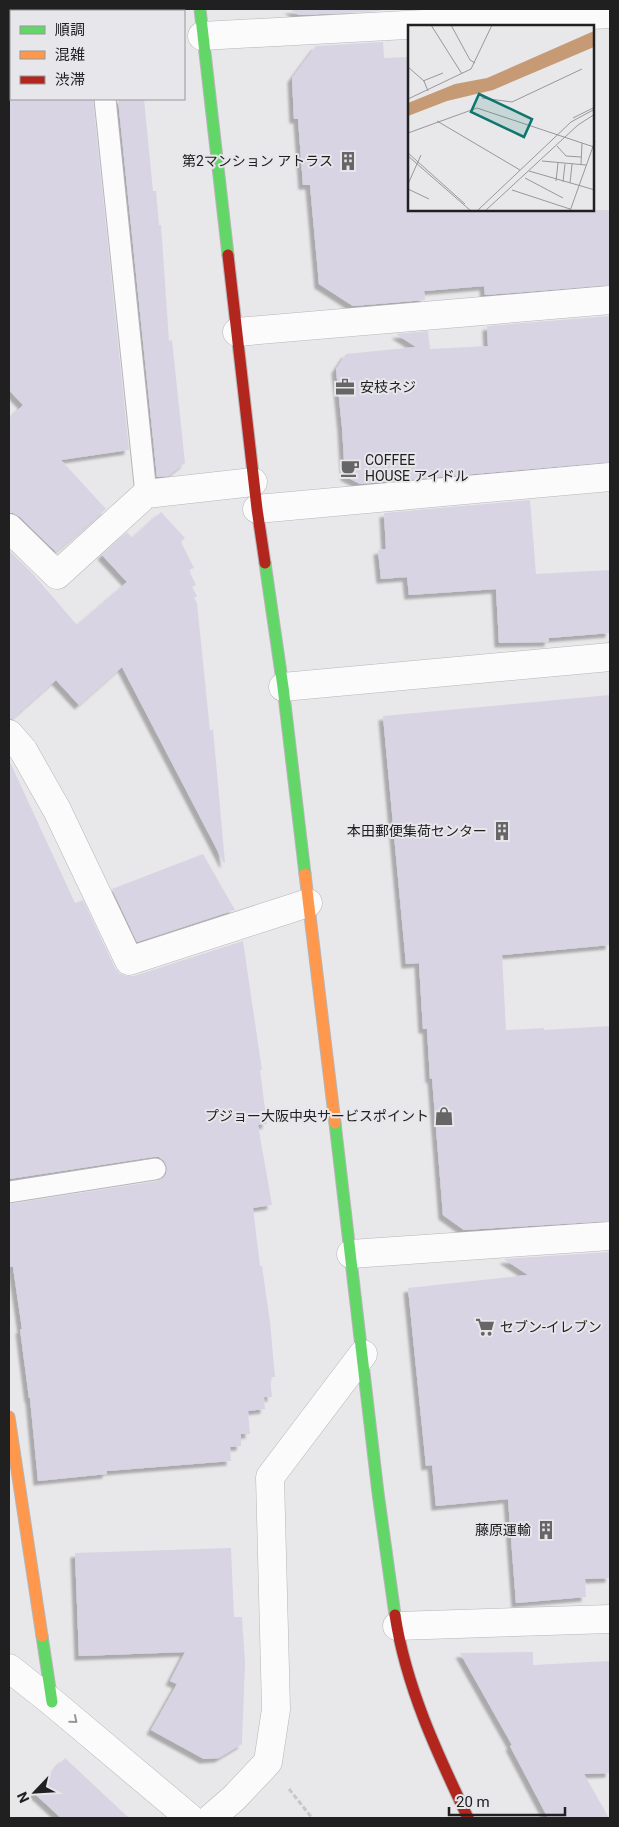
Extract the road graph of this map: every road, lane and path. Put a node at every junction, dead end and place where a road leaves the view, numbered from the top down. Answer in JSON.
{"nodes":[{"id":1,"x":200,"y":9,"type":"edge"},
{"id":2,"x":610,"y":14,"type":"edge"},
{"id":3,"x":202,"y":36,"type":"junction"},
{"id":4,"x":105,"y":100,"type":"edge"},
{"id":5,"x":610,"y":300,"type":"edge"},
{"id":6,"x":237,"y":332,"type":"junction"},
{"id":7,"x":610,"y":477,"type":"edge"},
{"id":8,"x":253,"y":482,"type":"junction"},
{"id":9,"x":146,"y":494,"type":"junction"},
{"id":10,"x":257,"y":509,"type":"junction"},
{"id":11,"x":9,"y":528,"type":"edge"},
{"id":12,"x":610,"y":657,"type":"edge"},
{"id":13,"x":282,"y":686,"type":"junction"},
{"id":14,"x":9,"y":734,"type":"edge"},
{"id":15,"x":308,"y":903,"type":"junction"},
{"id":16,"x":155,"y":1169,"type":"dead end"},
{"id":17,"x":9,"y":1192,"type":"edge"},
{"id":18,"x":610,"y":1236,"type":"edge"},
{"id":19,"x":351,"y":1254,"type":"junction"},
{"id":20,"x":363,"y":1354,"type":"junction"},
{"id":21,"x":9,"y":1417,"type":"edge"},
{"id":22,"x":610,"y":1619,"type":"edge"},
{"id":23,"x":397,"y":1626,"type":"junction"},
{"id":24,"x":9,"y":1668,"type":"edge"},
{"id":25,"x":52,"y":1702,"type":"junction"},
{"id":26,"x":190,"y":1818,"type":"edge"},
{"id":27,"x":211,"y":1818,"type":"edge"},
{"id":28,"x":468,"y":1818,"type":"edge"}],
"edges":[{"from":1,"to":3,"type":"street"},
{"from":2,"to":3,"type":"street"},
{"from":3,"to":6,"type":"street"},
{"from":4,"to":9,"type":"lane"},
{"from":5,"to":6,"type":"street"},
{"from":6,"to":8,"type":"street"},
{"from":7,"to":10,"type":"street"},
{"from":8,"to":9,"type":"street"},
{"from":8,"to":10,"type":"street"},
{"from":9,"to":11,"type":"street"},
{"from":10,"to":13,"type":"street"},
{"from":12,"to":13,"type":"street"},
{"from":13,"to":15,"type":"street"},
{"from":14,"to":15,"type":"street"},
{"from":15,"to":19,"type":"street"},
{"from":16,"to":17,"type":"lane"},
{"from":18,"to":19,"type":"street"},
{"from":19,"to":20,"type":"street"},
{"from":20,"to":23,"type":"street"},
{"from":20,"to":27,"type":"street"},
{"from":21,"to":25,"type":"street"},
{"from":22,"to":23,"type":"street"},
{"from":23,"to":28,"type":"street"},
{"from":24,"to":25,"type":"street"},
{"from":25,"to":26,"type":"street","one_way":true}]}
